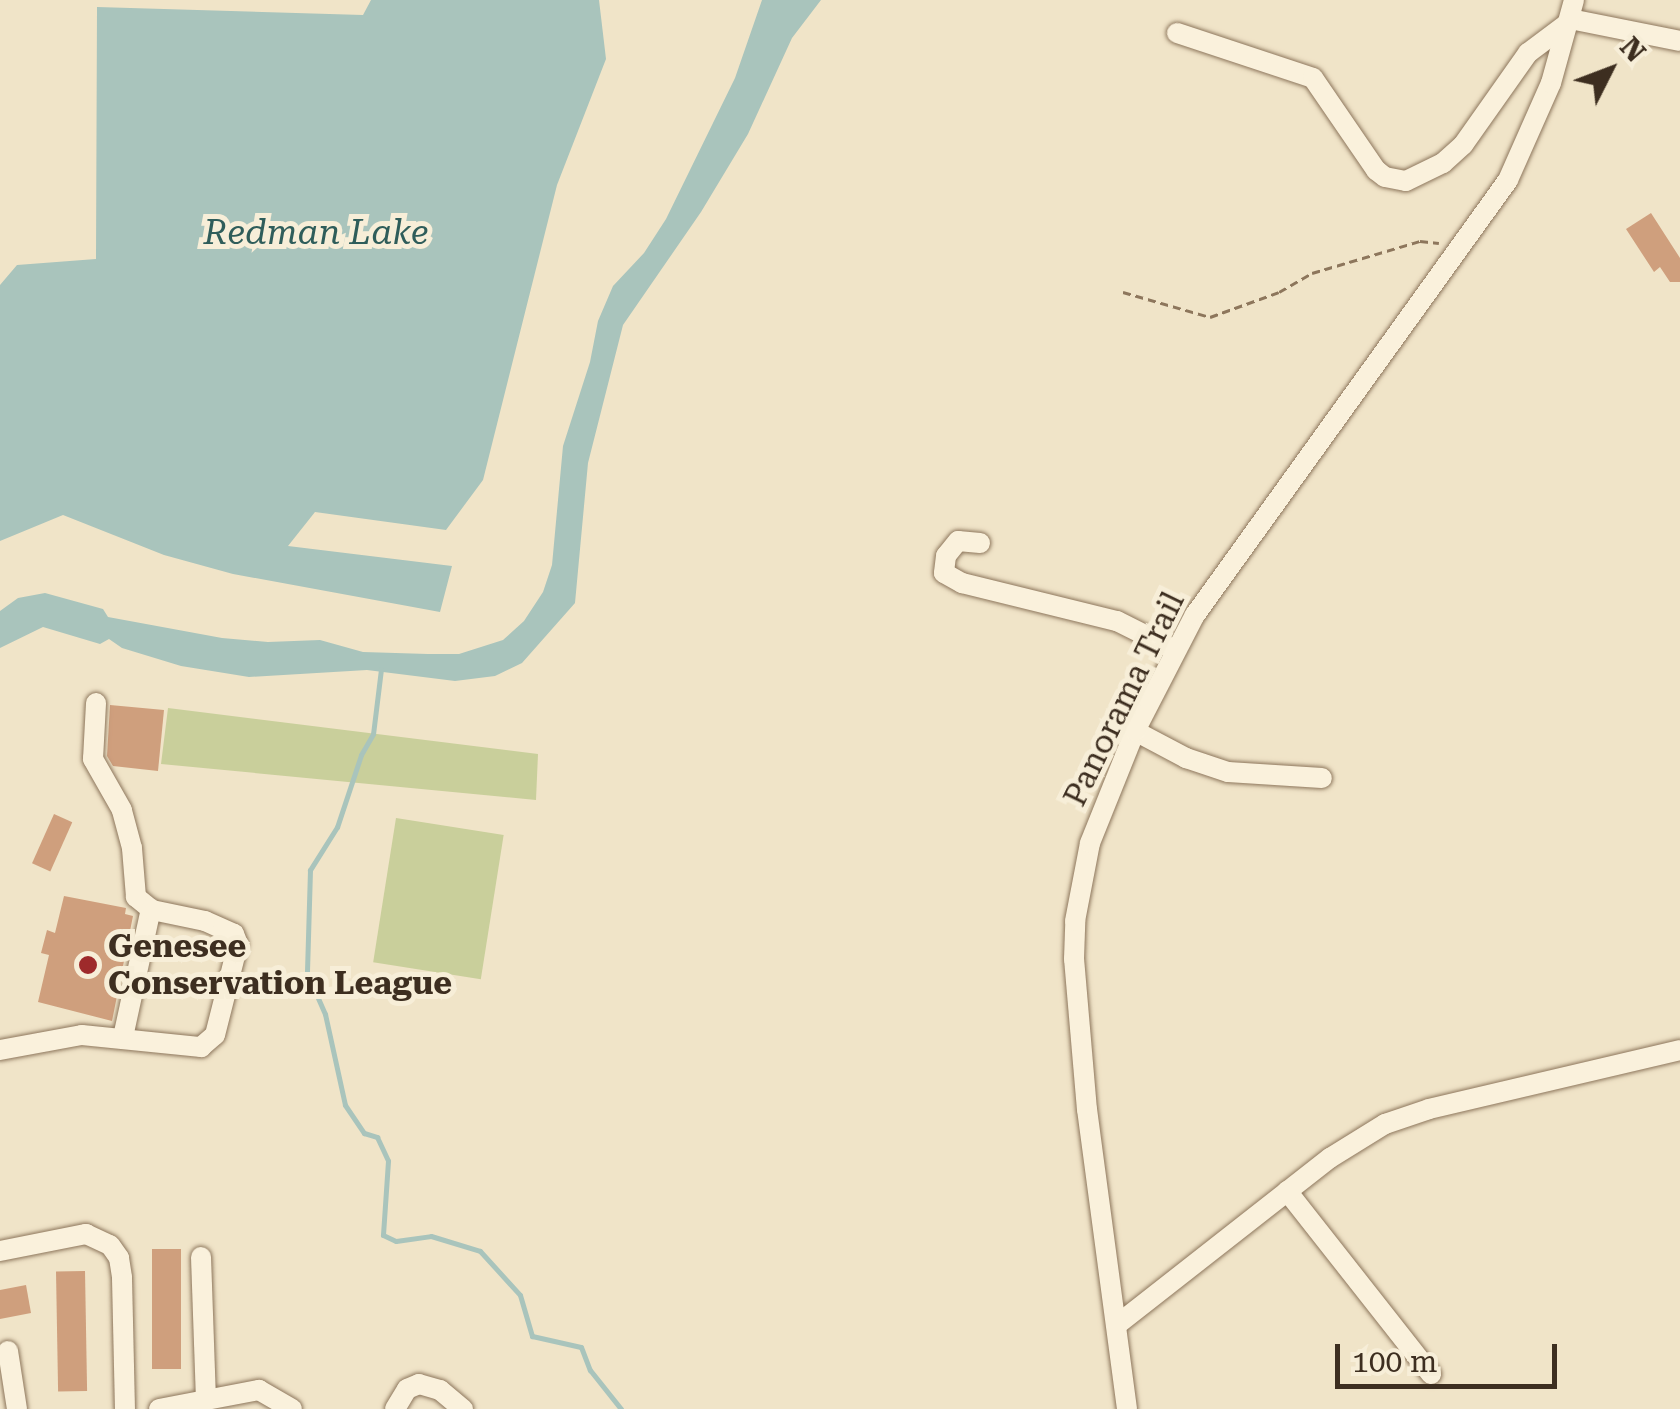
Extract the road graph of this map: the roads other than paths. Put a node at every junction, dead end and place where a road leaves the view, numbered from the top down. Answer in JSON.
{"nodes":[{"id":1,"x":1571,"y":14,"type":"edge"},
{"id":2,"x":1177,"y":33,"type":"dead end"},
{"id":3,"x":1680,"y":41,"type":"edge"},
{"id":4,"x":980,"y":543,"type":"dead end"},
{"id":5,"x":1174,"y":650,"type":"junction"},
{"id":6,"x":96,"y":703,"type":"dead end"},
{"id":7,"x":1134,"y":731,"type":"junction"},
{"id":8,"x":1322,"y":778,"type":"dead end"},
{"id":9,"x":151,"y":909,"type":"junction"},
{"id":10,"x":123,"y":1037,"type":"junction"},
{"id":11,"x":0,"y":1050,"type":"edge"},
{"id":12,"x":1680,"y":1050,"type":"edge"},
{"id":13,"x":1287,"y":1191,"type":"junction"},
{"id":14,"x":0,"y":1251,"type":"edge"},
{"id":15,"x":200,"y":1257,"type":"dead end"},
{"id":16,"x":1118,"y":1324,"type":"junction"},
{"id":17,"x":8,"y":1351,"type":"dead end"},
{"id":18,"x":1432,"y":1374,"type":"dead end"},
{"id":19,"x":206,"y":1399,"type":"junction"},
{"id":20,"x":241,"y":1400,"type":"edge"},
{"id":21,"x":16,"y":1409,"type":"edge"},
{"id":22,"x":125,"y":1409,"type":"edge"},
{"id":23,"x":160,"y":1409,"type":"edge"},
{"id":24,"x":292,"y":1409,"type":"edge"},
{"id":25,"x":394,"y":1409,"type":"edge"},
{"id":26,"x":463,"y":1409,"type":"edge"},
{"id":27,"x":1127,"y":1409,"type":"edge"}],
"edges":[{"from":1,"to":2,"type":"street"},
{"from":1,"to":3,"type":"street"},
{"from":1,"to":5,"type":"street","name":"Panorama Trail"},
{"from":4,"to":5,"type":"street"},
{"from":5,"to":7,"type":"street","name":"Panorama Trail"},
{"from":6,"to":9,"type":"street"},
{"from":7,"to":8,"type":"street"},
{"from":7,"to":16,"type":"street","name":"Panorama Trail"},
{"from":9,"to":10,"type":"street"},
{"from":9,"to":10,"type":"street"},
{"from":10,"to":11,"type":"street"},
{"from":12,"to":13,"type":"street"},
{"from":13,"to":16,"type":"street"},
{"from":13,"to":18,"type":"street"},
{"from":14,"to":22,"type":"street"},
{"from":15,"to":19,"type":"street"},
{"from":16,"to":27,"type":"street","name":"Panorama Trail"},
{"from":17,"to":21,"type":"street"},
{"from":19,"to":20,"type":"street"},
{"from":19,"to":23,"type":"street"},
{"from":20,"to":24,"type":"street"},
{"from":25,"to":26,"type":"street"}]}
